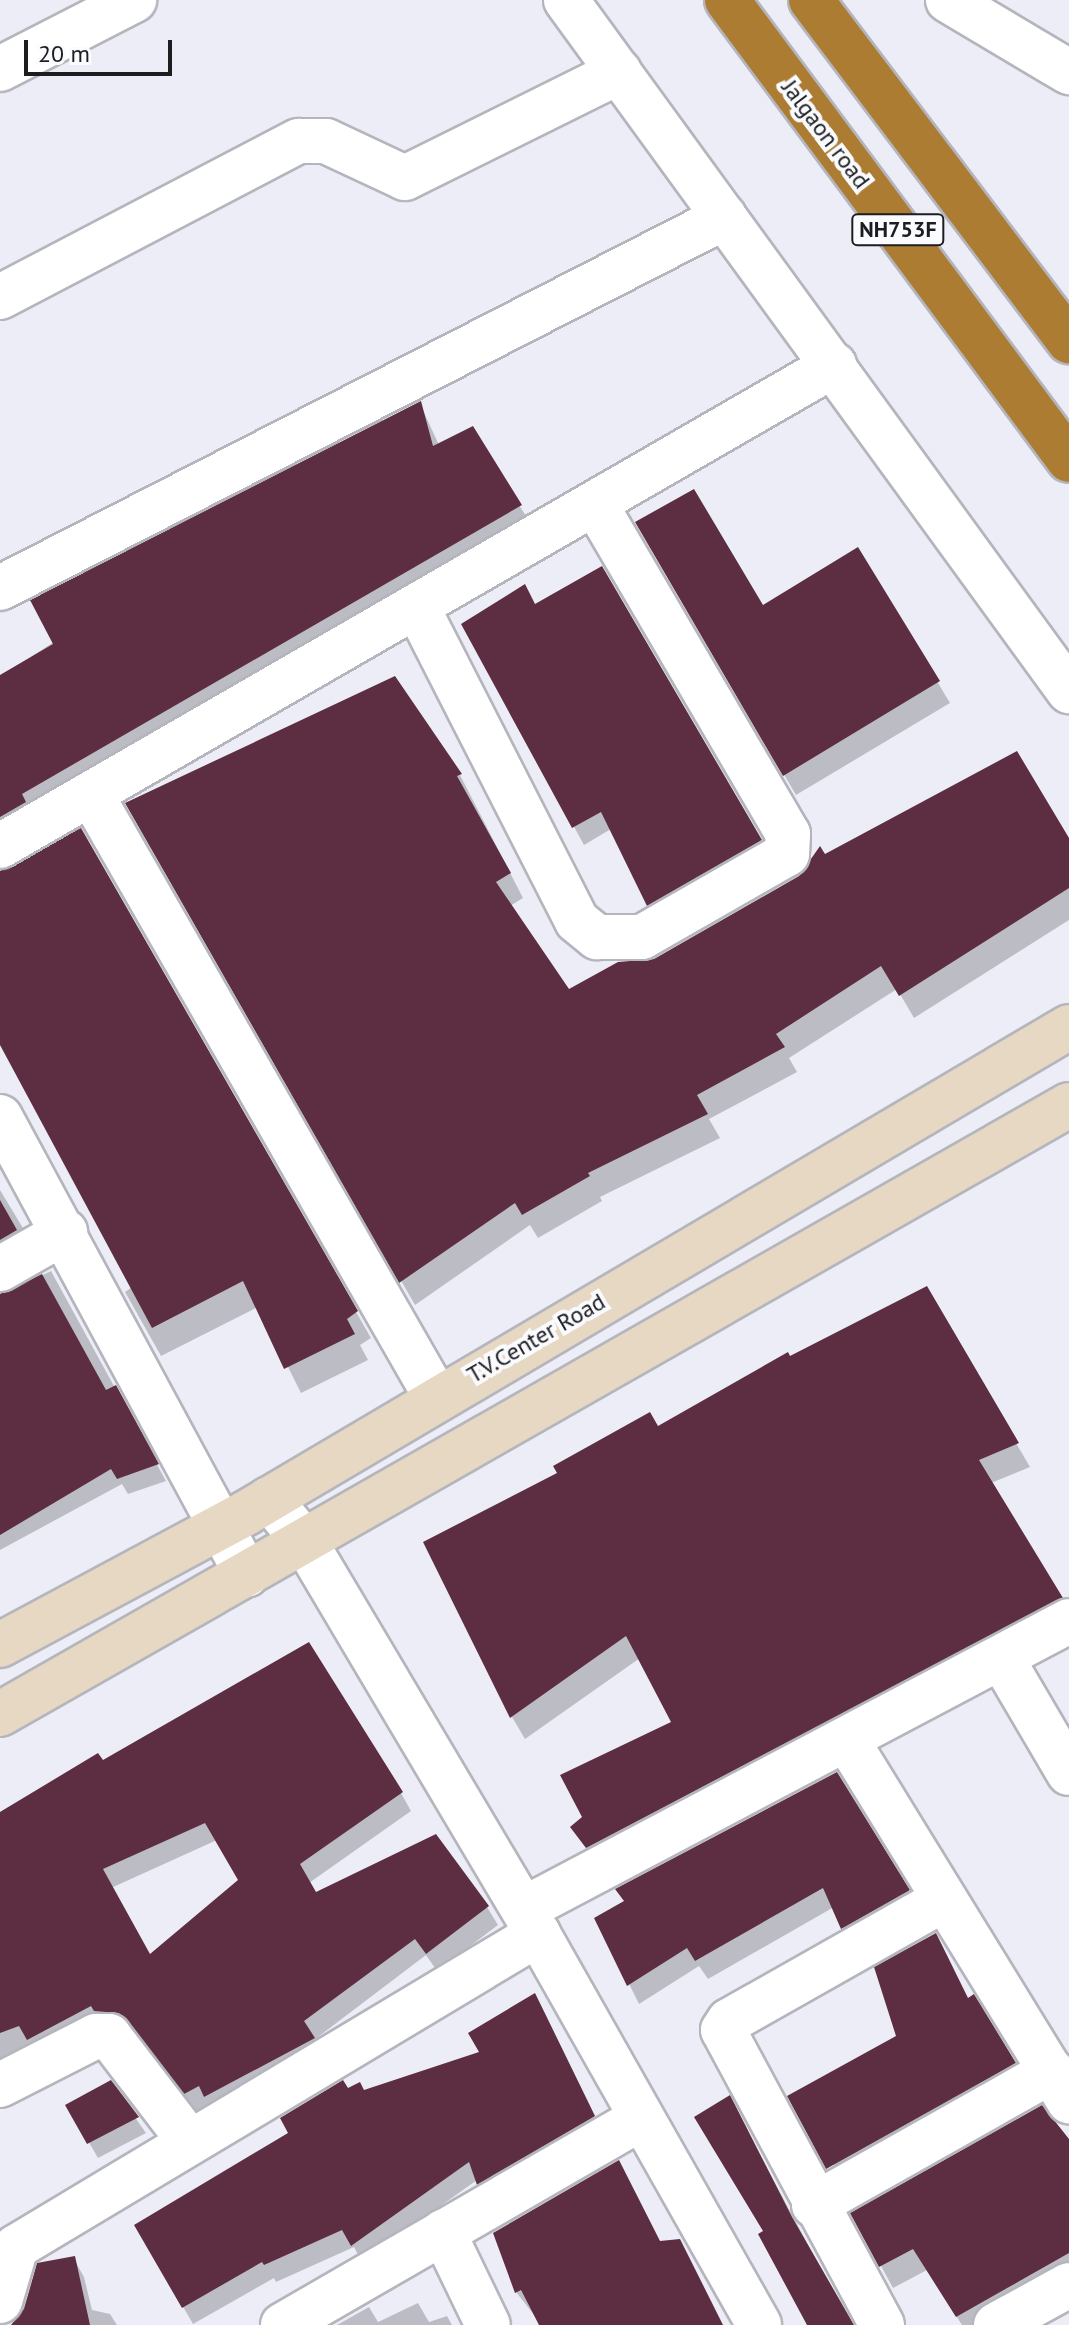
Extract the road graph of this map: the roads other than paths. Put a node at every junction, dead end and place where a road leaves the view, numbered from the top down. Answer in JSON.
{"nodes":[{"id":1,"x":134,"y":0,"type":"edge"},
{"id":2,"x":566,"y":0,"type":"edge"},
{"id":3,"x":727,"y":0,"type":"edge"},
{"id":4,"x":811,"y":0,"type":"edge"},
{"id":5,"x":948,"y":0,"type":"edge"},
{"id":6,"x":0,"y":69,"type":"edge"},
{"id":7,"x":619,"y":72,"type":"junction"},
{"id":8,"x":1069,"y":72,"type":"edge"},
{"id":9,"x":725,"y":217,"type":"junction"},
{"id":10,"x":0,"y":297,"type":"edge"},
{"id":11,"x":1069,"y":341,"type":"edge"},
{"id":12,"x":834,"y":365,"type":"junction"},
{"id":13,"x":1069,"y":460,"type":"edge"},
{"id":14,"x":595,"y":504,"type":"junction"},
{"id":15,"x":0,"y":588,"type":"edge"},
{"id":16,"x":417,"y":607,"type":"junction"},
{"id":17,"x":1069,"y":691,"type":"edge"},
{"id":18,"x":92,"y":796,"type":"junction"},
{"id":19,"x":0,"y":846,"type":"edge"},
{"id":20,"x":1069,"y":1027,"type":"edge"},
{"id":21,"x":1069,"y":1105,"type":"edge"},
{"id":22,"x":0,"y":1117,"type":"edge"},
{"id":23,"x":65,"y":1232,"type":"junction"},
{"id":24,"x":0,"y":1269,"type":"edge"},
{"id":25,"x":436,"y":1397,"type":"junction"},
{"id":26,"x":269,"y":1499,"type":"junction"},
{"id":27,"x":221,"y":1526,"type":"junction"},
{"id":28,"x":305,"y":1542,"type":"junction"},
{"id":29,"x":247,"y":1575,"type":"junction"},
{"id":30,"x":1069,"y":1621,"type":"edge"},
{"id":31,"x":0,"y":1645,"type":"edge"},
{"id":32,"x":1002,"y":1659,"type":"junction"},
{"id":33,"x":0,"y":1714,"type":"edge"},
{"id":34,"x":848,"y":1742,"type":"junction"},
{"id":35,"x":1069,"y":1773,"type":"edge"},
{"id":36,"x":943,"y":1900,"type":"junction"},
{"id":37,"x":531,"y":1922,"type":"junction"},
{"id":38,"x":0,"y":2085,"type":"edge"},
{"id":39,"x":1061,"y":2086,"type":"edge"},
{"id":40,"x":642,"y":2118,"type":"junction"},
{"id":41,"x":190,"y":2142,"type":"junction"},
{"id":42,"x":814,"y":2205,"type":"junction"},
{"id":43,"x":443,"y":2232,"type":"junction"},
{"id":44,"x":1069,"y":2285,"type":"edge"},
{"id":45,"x":0,"y":2301,"type":"edge"},
{"id":46,"x":283,"y":2325,"type":"edge"},
{"id":47,"x":488,"y":2325,"type":"edge"},
{"id":48,"x":759,"y":2325,"type":"edge"},
{"id":49,"x":882,"y":2325,"type":"edge"},
{"id":50,"x":996,"y":2325,"type":"edge"}],
"edges":[{"from":1,"to":6,"type":"street"},
{"from":2,"to":7,"type":"street"},
{"from":3,"to":13,"type":"highway","name":"Jalgaon road","number":"NH753F"},
{"from":4,"to":11,"type":"highway","number":"NH753F"},
{"from":5,"to":8,"type":"street"},
{"from":7,"to":9,"type":"street"},
{"from":7,"to":10,"type":"street"},
{"from":9,"to":12,"type":"street"},
{"from":9,"to":15,"type":"street"},
{"from":12,"to":14,"type":"street"},
{"from":12,"to":17,"type":"street"},
{"from":14,"to":16,"type":"street"},
{"from":14,"to":16,"type":"street"},
{"from":16,"to":18,"type":"street"},
{"from":18,"to":19,"type":"street"},
{"from":18,"to":25,"type":"street"},
{"from":20,"to":25,"type":"street","name":"T.V.Center Road"},
{"from":21,"to":28,"type":"street"},
{"from":22,"to":23,"type":"street"},
{"from":23,"to":24,"type":"street"},
{"from":23,"to":27,"type":"street"},
{"from":25,"to":26,"type":"street","name":"T.V.Center Road"},
{"from":26,"to":27,"type":"street","name":"T.V.Center Road"},
{"from":26,"to":28,"type":"street"},
{"from":27,"to":29,"type":"street"},
{"from":27,"to":31,"type":"street","name":"T.V.Center Road"},
{"from":28,"to":29,"type":"street"},
{"from":28,"to":37,"type":"street"},
{"from":29,"to":33,"type":"street"},
{"from":30,"to":32,"type":"street"},
{"from":32,"to":34,"type":"street"},
{"from":32,"to":35,"type":"street"},
{"from":34,"to":36,"type":"street"},
{"from":34,"to":37,"type":"street"},
{"from":36,"to":39,"type":"street"},
{"from":36,"to":42,"type":"street"},
{"from":37,"to":40,"type":"street"},
{"from":37,"to":41,"type":"street"},
{"from":38,"to":41,"type":"street"},
{"from":39,"to":42,"type":"street"},
{"from":40,"to":43,"type":"street"},
{"from":40,"to":48,"type":"street"},
{"from":41,"to":45,"type":"street"},
{"from":42,"to":49,"type":"street"},
{"from":43,"to":46,"type":"street"},
{"from":43,"to":47,"type":"street"},
{"from":44,"to":50,"type":"street"}]}
